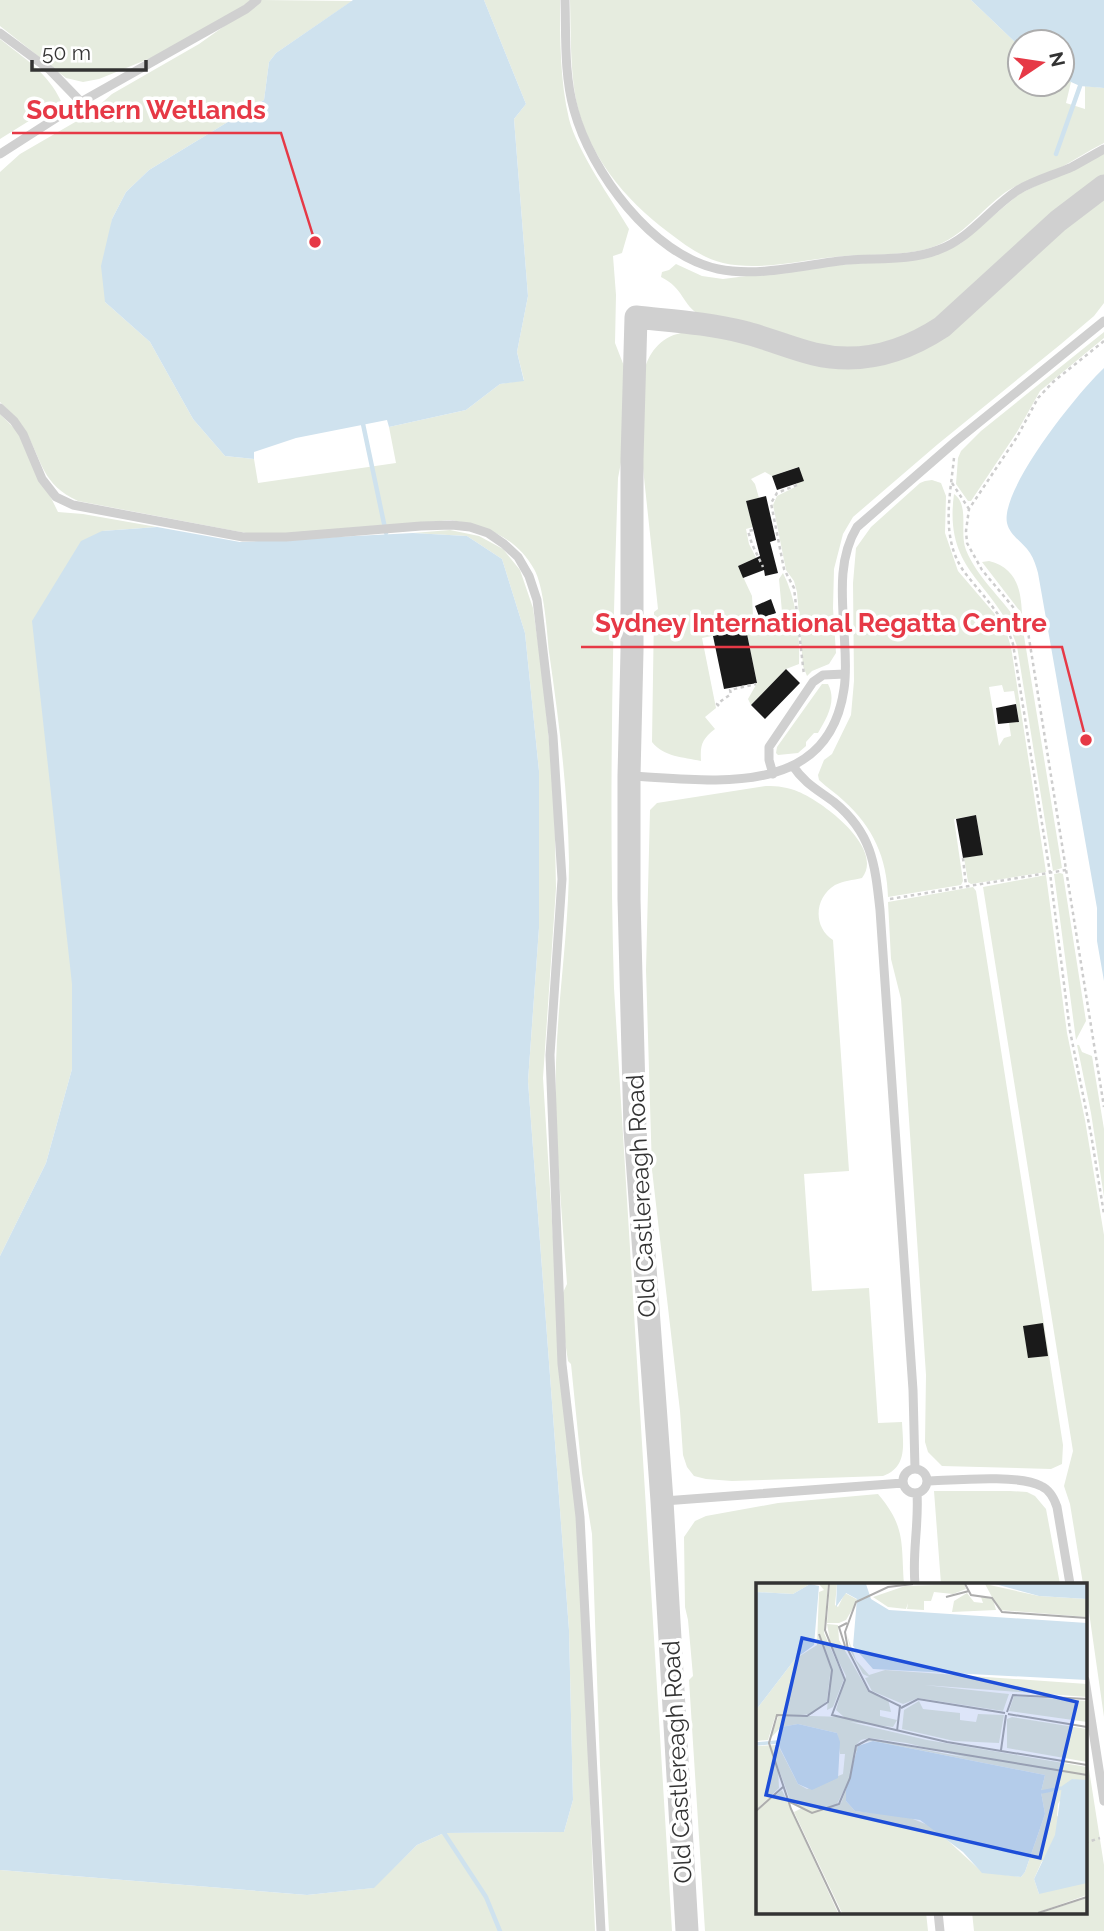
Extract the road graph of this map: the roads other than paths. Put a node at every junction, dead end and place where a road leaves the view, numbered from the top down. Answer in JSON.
{"nodes":[{"id":1,"x":257,"y":0,"type":"edge"},
{"id":2,"x":565,"y":0,"type":"edge"},
{"id":3,"x":0,"y":33,"type":"edge"},
{"id":4,"x":81,"y":102,"type":"junction"},
{"id":5,"x":1104,"y":149,"type":"edge"},
{"id":6,"x":0,"y":154,"type":"edge"},
{"id":7,"x":1104,"y":186,"type":"edge"},
{"id":8,"x":1104,"y":313,"type":"edge"},
{"id":9,"x":1104,"y":321,"type":"edge"},
{"id":10,"x":1085,"y":335,"type":"junction"},
{"id":11,"x":0,"y":408,"type":"edge"},
{"id":12,"x":845,"y":674,"type":"junction"},
{"id":13,"x":793,"y":766,"type":"junction"},
{"id":14,"x":773,"y":774,"type":"junction"},
{"id":15,"x":629,"y":776,"type":"junction"},
{"id":16,"x":915,"y":1469,"type":"junction"},
{"id":17,"x":927,"y":1481,"type":"junction"},
{"id":18,"x":903,"y":1483,"type":"junction"},
{"id":19,"x":917,"y":1493,"type":"junction"},
{"id":20,"x":662,"y":1502,"type":"junction"},
{"id":21,"x":915,"y":1583,"type":"edge"},
{"id":22,"x":1070,"y":1583,"type":"edge"},
{"id":23,"x":1086,"y":1686,"type":"edge"},
{"id":24,"x":1104,"y":1801,"type":"edge"},
{"id":25,"x":939,"y":1913,"type":"edge"},
{"id":26,"x":601,"y":1931,"type":"edge"},
{"id":27,"x":687,"y":1931,"type":"edge"},
{"id":28,"x":940,"y":1931,"type":"edge"}],
"edges":[{"from":1,"to":4,"type":"lane"},
{"from":2,"to":5,"type":"lane"},
{"from":3,"to":4,"type":"lane"},
{"from":4,"to":6,"type":"lane"},
{"from":7,"to":15,"type":"street","name":"Old Castlereagh Road"},
{"from":8,"to":10,"type":"lane"},
{"from":9,"to":10,"type":"lane"},
{"from":10,"to":12,"type":"lane"},
{"from":11,"to":26,"type":"lane"},
{"from":12,"to":13,"type":"lane"},
{"from":12,"to":14,"type":"lane"},
{"from":13,"to":14,"type":"lane"},
{"from":13,"to":16,"type":"lane"},
{"from":14,"to":15,"type":"lane"},
{"from":15,"to":20,"type":"street","name":"Old Castlereagh Road"},
{"from":16,"to":17,"type":"lane"},
{"from":16,"to":18,"type":"lane"},
{"from":17,"to":19,"type":"lane"},
{"from":17,"to":22,"type":"lane"},
{"from":18,"to":19,"type":"lane"},
{"from":18,"to":20,"type":"lane"},
{"from":19,"to":21,"type":"lane"},
{"from":20,"to":27,"type":"street","name":"Old Castlereagh Road"},
{"from":23,"to":24,"type":"lane"},
{"from":25,"to":28,"type":"lane"}]}
